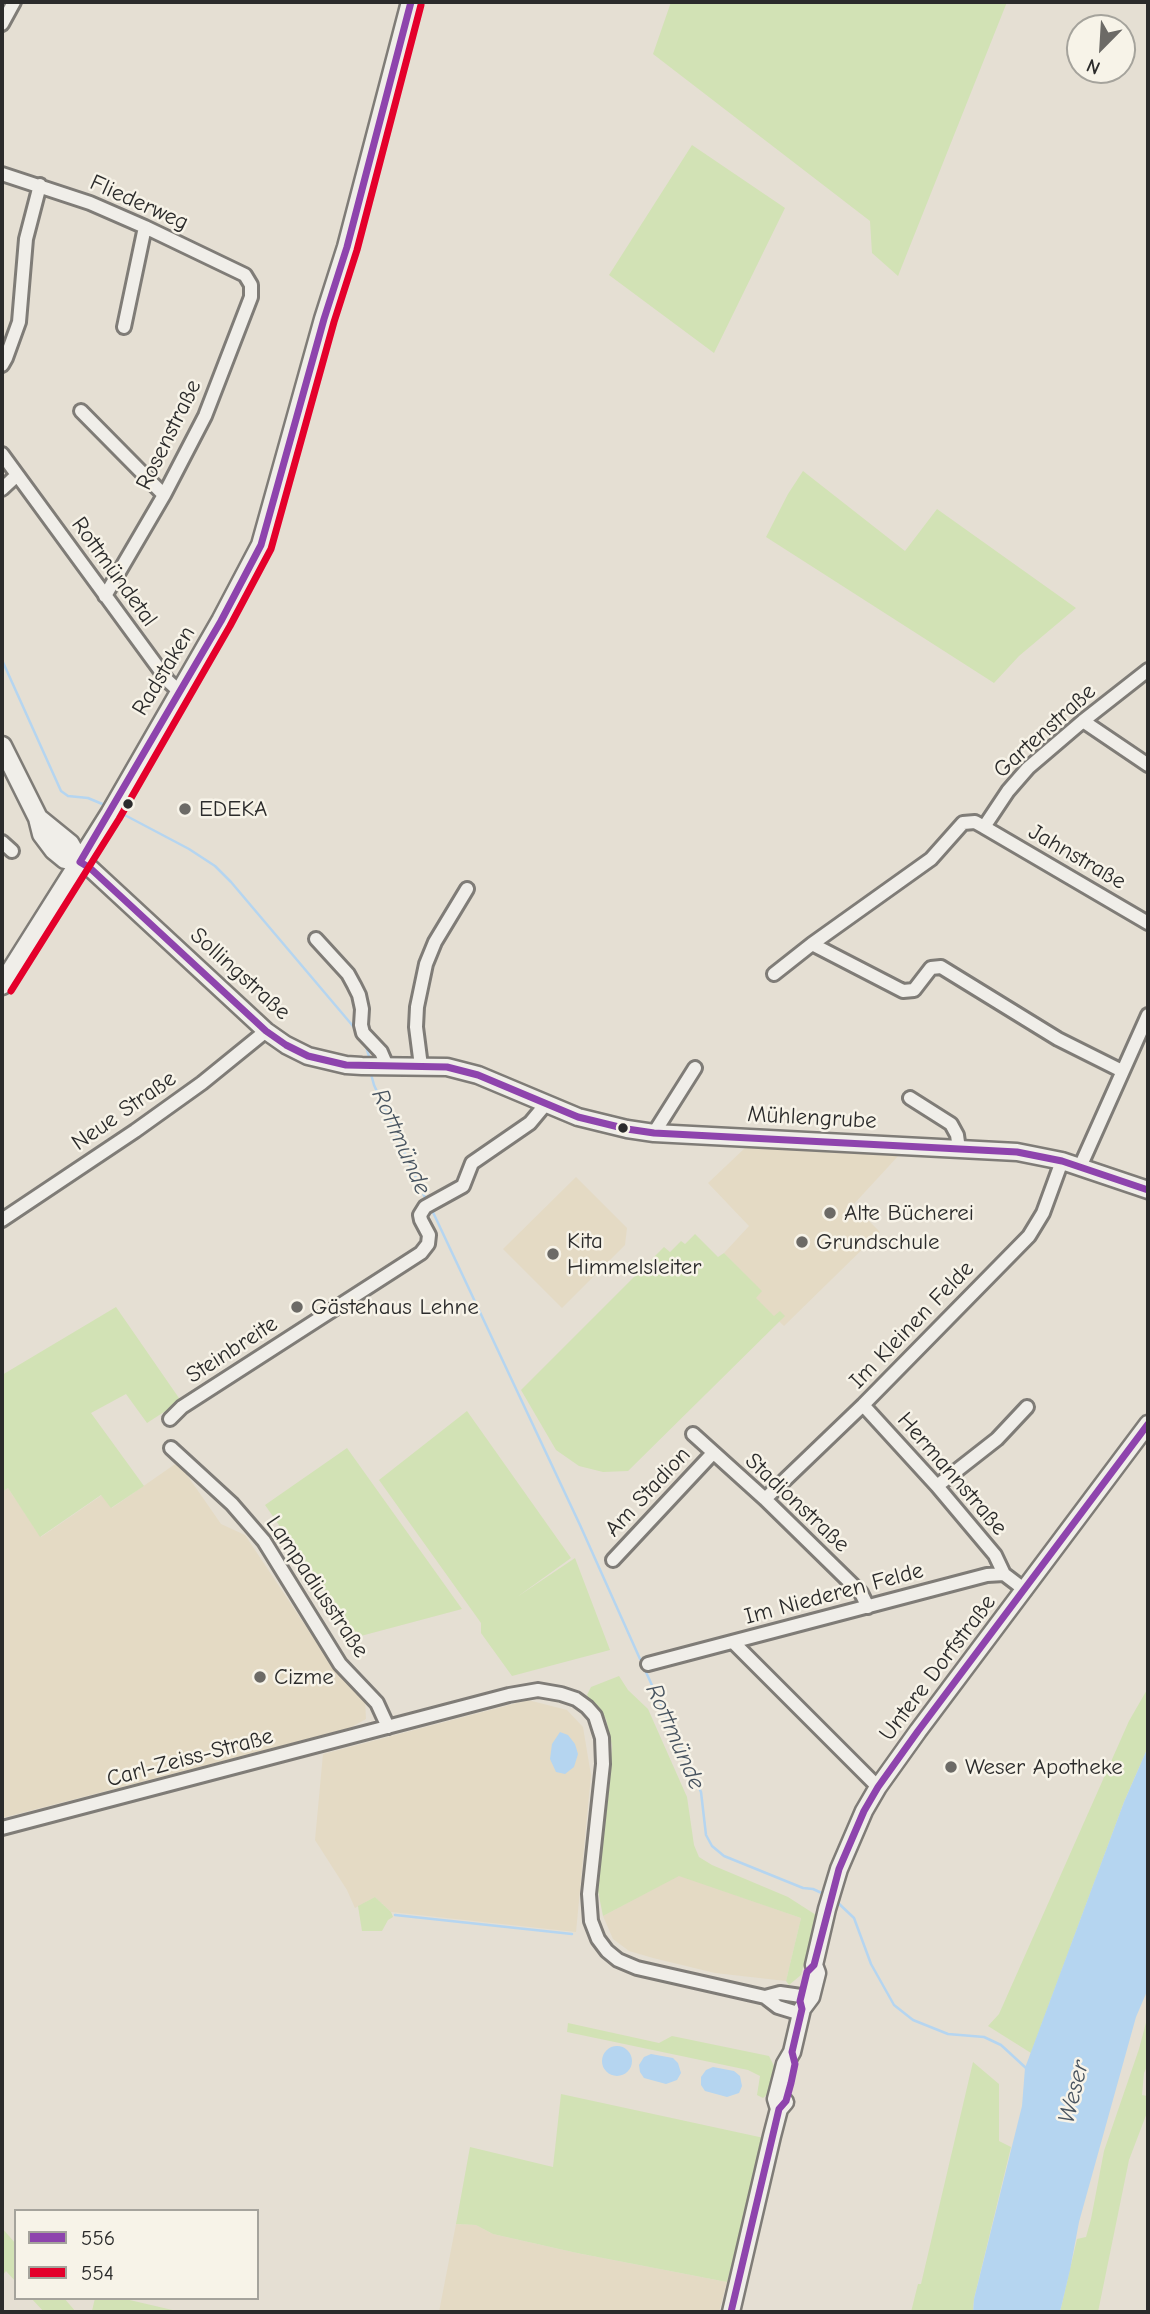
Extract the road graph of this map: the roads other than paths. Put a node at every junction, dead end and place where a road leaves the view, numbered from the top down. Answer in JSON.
{"nodes":[{"id":1,"x":14,"y":2,"type":"edge"},
{"id":2,"x":411,"y":2,"type":"edge"},
{"id":3,"x":2,"y":24,"type":"edge"},
{"id":4,"x":2,"y":174,"type":"edge"},
{"id":5,"x":40,"y":185,"type":"junction"},
{"id":6,"x":145,"y":227,"type":"junction"},
{"id":7,"x":251,"y":285,"type":"joint"},
{"id":8,"x":124,"y":327,"type":"dead end"},
{"id":9,"x":2,"y":365,"type":"edge"},
{"id":10,"x":81,"y":411,"type":"dead end"},
{"id":11,"x":2,"y":454,"type":"edge"},
{"id":12,"x":17,"y":475,"type":"junction"},
{"id":13,"x":2,"y":489,"type":"edge"},
{"id":14,"x":164,"y":495,"type":"junction"},
{"id":15,"x":105,"y":596,"type":"junction"},
{"id":16,"x":1148,"y":670,"type":"edge"},
{"id":17,"x":180,"y":692,"type":"junction"},
{"id":18,"x":1083,"y":721,"type":"junction"},
{"id":19,"x":2,"y":746,"type":"edge"},
{"id":20,"x":1148,"y":765,"type":"edge"},
{"id":21,"x":110,"y":814,"type":"junction"},
{"id":22,"x":38,"y":818,"type":"junction"},
{"id":23,"x":984,"y":827,"type":"junction"},
{"id":24,"x":55,"y":830,"type":"junction"},
{"id":25,"x":80,"y":862,"type":"junction"},
{"id":26,"x":467,"y":889,"type":"dead end"},
{"id":27,"x":1148,"y":923,"type":"edge"},
{"id":28,"x":316,"y":939,"type":"dead end"},
{"id":29,"x":812,"y":944,"type":"junction"},
{"id":30,"x":774,"y":974,"type":"dead end"},
{"id":31,"x":2,"y":985,"type":"edge"},
{"id":32,"x":1148,"y":1015,"type":"edge"},
{"id":33,"x":266,"y":1031,"type":"junction"},
{"id":34,"x":376,"y":1066,"type":"junction"},
{"id":35,"x":421,"y":1066,"type":"junction"},
{"id":36,"x":695,"y":1068,"type":"dead end"},
{"id":37,"x":1122,"y":1071,"type":"junction"},
{"id":38,"x":478,"y":1075,"type":"joint"},
{"id":39,"x":910,"y":1098,"type":"dead end"},
{"id":40,"x":545,"y":1105,"type":"junction"},
{"id":41,"x":654,"y":1133,"type":"junction"},
{"id":42,"x":959,"y":1149,"type":"junction"},
{"id":43,"x":1062,"y":1161,"type":"junction"},
{"id":44,"x":1080,"y":1167,"type":"junction"},
{"id":45,"x":1148,"y":1190,"type":"edge"},
{"id":46,"x":2,"y":1220,"type":"edge"},
{"id":47,"x":863,"y":1405,"type":"junction"},
{"id":48,"x":1027,"y":1407,"type":"dead end"},
{"id":49,"x":170,"y":1419,"type":"dead end"},
{"id":50,"x":1148,"y":1424,"type":"edge"},
{"id":51,"x":693,"y":1434,"type":"dead end"},
{"id":52,"x":171,"y":1448,"type":"dead end"},
{"id":53,"x":713,"y":1453,"type":"junction"},
{"id":54,"x":937,"y":1486,"type":"junction"},
{"id":55,"x":765,"y":1499,"type":"junction"},
{"id":56,"x":613,"y":1560,"type":"dead end"},
{"id":57,"x":1004,"y":1574,"type":"junction"},
{"id":58,"x":1026,"y":1590,"type":"junction"},
{"id":59,"x":868,"y":1607,"type":"junction"},
{"id":60,"x":733,"y":1642,"type":"junction"},
{"id":61,"x":648,"y":1664,"type":"dead end"},
{"id":62,"x":388,"y":1727,"type":"junction"},
{"id":63,"x":878,"y":1787,"type":"junction"},
{"id":64,"x":2,"y":1829,"type":"edge"},
{"id":65,"x":765,"y":1997,"type":"junction"},
{"id":66,"x":801,"y":2006,"type":"junction"},
{"id":67,"x":731,"y":2312,"type":"edge"}],
"edges":[{"from":1,"to":3,"type":"street"},
{"from":2,"to":17,"type":"main road","name":"Radstaken"},
{"from":4,"to":5,"type":"street","name":"Fliederweg"},
{"from":5,"to":6,"type":"street","name":"Fliederweg"},
{"from":5,"to":9,"type":"street"},
{"from":6,"to":7,"type":"street","name":"Fliederweg"},
{"from":6,"to":8,"type":"street"},
{"from":7,"to":14,"type":"street","name":"Rosenstraße"},
{"from":10,"to":14,"type":"street"},
{"from":11,"to":12,"type":"street","name":"Rottmündetal"},
{"from":12,"to":13,"type":"street"},
{"from":12,"to":15,"type":"street","name":"Rottmündetal"},
{"from":14,"to":15,"type":"street","name":"Rosenstraße"},
{"from":15,"to":17,"type":"street","name":"Rottmündetal"},
{"from":16,"to":18,"type":"street","name":"Gartenstraße"},
{"from":17,"to":21,"type":"main road","name":"Radstaken"},
{"from":18,"to":20,"type":"street"},
{"from":18,"to":23,"type":"street","name":"Gartenstraße"},
{"from":19,"to":22,"type":"main road"},
{"from":21,"to":24,"type":"main road"},
{"from":21,"to":25,"type":"main road","name":"Radstaken"},
{"from":22,"to":24,"type":"main road"},
{"from":22,"to":25,"type":"main road"},
{"from":23,"to":27,"type":"street","name":"Jahnstraße"},
{"from":23,"to":29,"type":"street"},
{"from":24,"to":25,"type":"main road"},
{"from":25,"to":31,"type":"main road","name":"Radstaken"},
{"from":25,"to":33,"type":"street","name":"Sollingstraße"},
{"from":26,"to":35,"type":"street"},
{"from":28,"to":34,"type":"street"},
{"from":29,"to":30,"type":"street"},
{"from":29,"to":37,"type":"street"},
{"from":32,"to":37,"type":"street"},
{"from":33,"to":34,"type":"street","name":"Sollingstraße"},
{"from":33,"to":46,"type":"street","name":"Neue Straße"},
{"from":34,"to":35,"type":"street","name":"Sollingstraße"},
{"from":35,"to":38,"type":"street","name":"Sollingstraße"},
{"from":36,"to":41,"type":"street"},
{"from":37,"to":44,"type":"street"},
{"from":38,"to":40,"type":"street","name":"Mühlengrube"},
{"from":39,"to":42,"type":"street"},
{"from":40,"to":41,"type":"street","name":"Mühlengrube"},
{"from":40,"to":49,"type":"street","name":"Steinbreite"},
{"from":41,"to":42,"type":"street","name":"Mühlengrube"},
{"from":42,"to":43,"type":"street","name":"Mühlengrube"},
{"from":43,"to":44,"type":"street","name":"Mühlengrube"},
{"from":43,"to":47,"type":"street","name":"Im Kleinen Felde"},
{"from":44,"to":45,"type":"street","name":"Mühlengrube"},
{"from":47,"to":54,"type":"street","name":"Hermannstraße"},
{"from":47,"to":55,"type":"street","name":"Im Kleinen Felde"},
{"from":48,"to":54,"type":"street"},
{"from":50,"to":58,"type":"street","name":"Untere Dorfstraße"},
{"from":51,"to":53,"type":"street","name":"Stadionstraße"},
{"from":52,"to":62,"type":"street","name":"Lampadiusstraße"},
{"from":53,"to":55,"type":"street","name":"Stadionstraße"},
{"from":53,"to":56,"type":"street","name":"Am Stadion"},
{"from":54,"to":57,"type":"street","name":"Hermannstraße"},
{"from":55,"to":59,"type":"street","name":"Stadionstraße"},
{"from":57,"to":58,"type":"street"},
{"from":57,"to":59,"type":"street","name":"Im Niederen Felde"},
{"from":58,"to":63,"type":"street","name":"Untere Dorfstraße"},
{"from":59,"to":60,"type":"street","name":"Im Niederen Felde"},
{"from":60,"to":61,"type":"street","name":"Im Niederen Felde"},
{"from":60,"to":63,"type":"street"},
{"from":62,"to":64,"type":"street","name":"Carl-Zeiss-Straße"},
{"from":62,"to":65,"type":"street","name":"Carl-Zeiss-Straße"},
{"from":63,"to":66,"type":"street","name":"Untere Dorfstraße"},
{"from":65,"to":66,"type":"street"},
{"from":65,"to":66,"type":"street"},
{"from":66,"to":67,"type":"street","name":"Untere Dorfstraße"}]}
